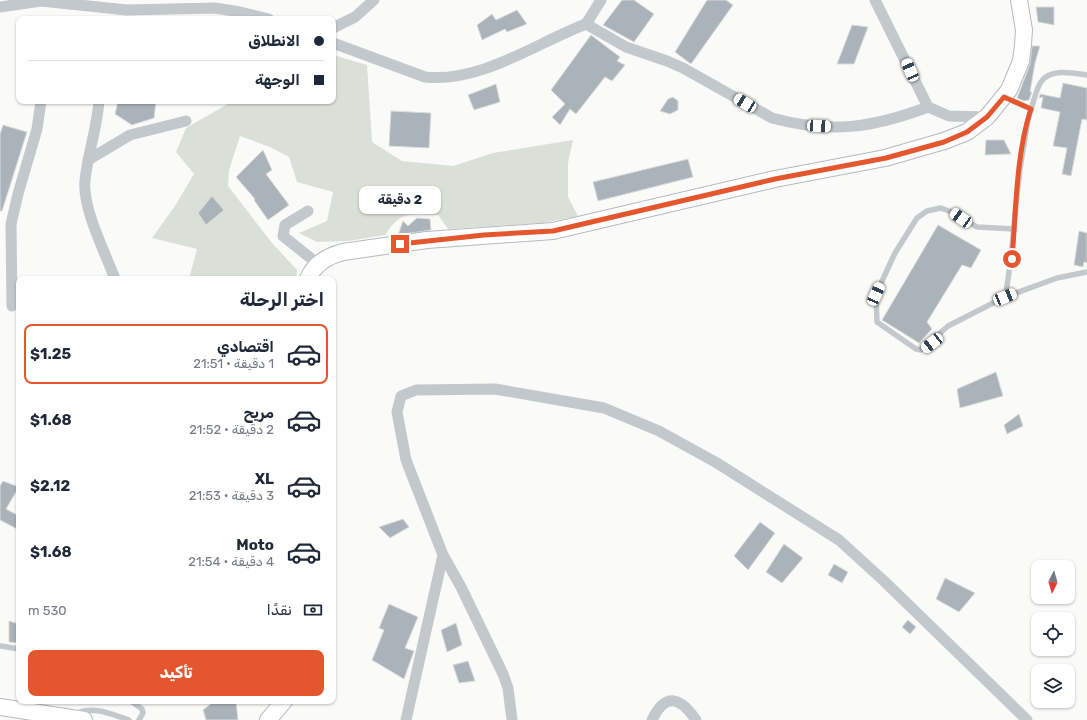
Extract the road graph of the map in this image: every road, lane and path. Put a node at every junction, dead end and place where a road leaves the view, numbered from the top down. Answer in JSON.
{"nodes":[{"id":1,"x":374,"y":0,"type":"edge"},
{"id":2,"x":601,"y":0,"type":"edge"},
{"id":3,"x":875,"y":0,"type":"edge"},
{"id":4,"x":1019,"y":0,"type":"edge"},
{"id":5,"x":0,"y":7,"type":"edge"},
{"id":6,"x":257,"y":16,"type":"edge"},
{"id":7,"x":586,"y":24,"type":"junction"},
{"id":8,"x":336,"y":26,"type":"edge"},
{"id":9,"x":336,"y":44,"type":"edge"},
{"id":10,"x":1087,"y":75,"type":"edge"},
{"id":11,"x":1004,"y":97,"type":"junction"},
{"id":12,"x":41,"y":104,"type":"edge"},
{"id":13,"x":99,"y":104,"type":"edge"},
{"id":14,"x":928,"y":107,"type":"junction"},
{"id":15,"x":1031,"y":109,"type":"junction"},
{"id":16,"x":987,"y":117,"type":"junction"},
{"id":17,"x":186,"y":122,"type":"dead end"},
{"id":18,"x":88,"y":160,"type":"junction"},
{"id":19,"x":308,"y":211,"type":"dead end"},
{"id":20,"x":1014,"y":229,"type":"junction"},
{"id":21,"x":318,"y":264,"type":"junction"},
{"id":22,"x":1087,"y":272,"type":"edge"},
{"id":23,"x":114,"y":276,"type":"edge"},
{"id":24,"x":310,"y":276,"type":"edge"},
{"id":25,"x":1005,"y":297,"type":"junction"},
{"id":26,"x":12,"y":306,"type":"dead end"},
{"id":27,"x":443,"y":555,"type":"junction"},
{"id":28,"x":1,"y":646,"type":"edge"},
{"id":29,"x":16,"y":648,"type":"edge"},
{"id":30,"x":136,"y":704,"type":"edge"},
{"id":31,"x":281,"y":704,"type":"edge"},
{"id":32,"x":0,"y":707,"type":"edge"},
{"id":33,"x":76,"y":718,"type":"edge"},
{"id":34,"x":129,"y":720,"type":"edge"},
{"id":35,"x":139,"y":720,"type":"edge"},
{"id":36,"x":268,"y":720,"type":"edge"},
{"id":37,"x":406,"y":720,"type":"edge"},
{"id":38,"x":512,"y":720,"type":"edge"},
{"id":39,"x":652,"y":720,"type":"edge"},
{"id":40,"x":696,"y":720,"type":"edge"},
{"id":41,"x":1027,"y":720,"type":"edge"}],
"edges":[{"from":1,"to":8,"type":"street"},
{"from":2,"to":7,"type":"street"},
{"from":3,"to":14,"type":"street"},
{"from":4,"to":11,"type":"main road"},
{"from":5,"to":6,"type":"street"},
{"from":7,"to":9,"type":"street"},
{"from":7,"to":14,"type":"street"},
{"from":10,"to":15,"type":"lane"},
{"from":11,"to":15,"type":"lane"},
{"from":11,"to":16,"type":"main road"},
{"from":12,"to":26,"type":"street"},
{"from":13,"to":18,"type":"street"},
{"from":14,"to":16,"type":"street"},
{"from":15,"to":20,"type":"lane"},
{"from":16,"to":21,"type":"main road"},
{"from":17,"to":18,"type":"street"},
{"from":18,"to":23,"type":"street"},
{"from":19,"to":21,"type":"street"},
{"from":20,"to":25,"type":"lane"},
{"from":20,"to":25,"type":"lane"},
{"from":21,"to":24,"type":"main road"},
{"from":22,"to":25,"type":"lane"},
{"from":27,"to":37,"type":"street"},
{"from":27,"to":38,"type":"street"},
{"from":27,"to":41,"type":"street"},
{"from":28,"to":29,"type":"lane"},
{"from":30,"to":35,"type":"lane"},
{"from":31,"to":36,"type":"main road"},
{"from":32,"to":33,"type":"main road"},
{"from":33,"to":34,"type":"lane"},
{"from":39,"to":40,"type":"street"}]}
